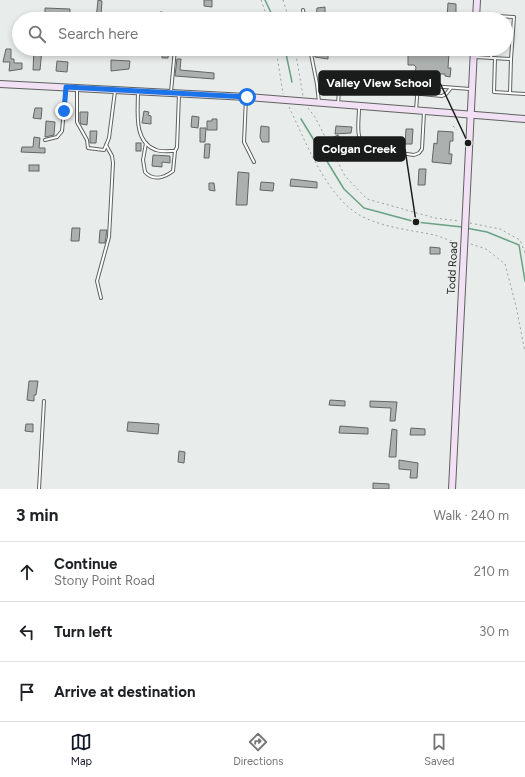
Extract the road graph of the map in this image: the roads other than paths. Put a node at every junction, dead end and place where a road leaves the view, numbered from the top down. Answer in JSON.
{"nodes":[{"id":1,"x":477,"y":0,"type":"edge"},
{"id":2,"x":476,"y":12,"type":"edge"},
{"id":3,"x":513,"y":17,"type":"edge"},
{"id":4,"x":513,"y":31,"type":"edge"},
{"id":5,"x":174,"y":56,"type":"edge"},
{"id":6,"x":311,"y":56,"type":"edge"},
{"id":7,"x":474,"y":56,"type":"edge"},
{"id":8,"x":484,"y":56,"type":"edge"},
{"id":9,"x":511,"y":56,"type":"edge"},
{"id":10,"x":491,"y":58,"type":"joint"},
{"id":11,"x":495,"y":58,"type":"junction"},
{"id":12,"x":511,"y":59,"type":"junction"},
{"id":13,"x":348,"y":74,"type":"junction"},
{"id":14,"x":0,"y":84,"type":"edge"},
{"id":15,"x":418,"y":85,"type":"junction"},
{"id":16,"x":66,"y":87,"type":"junction"},
{"id":17,"x":78,"y":88,"type":"junction"},
{"id":18,"x":450,"y":88,"type":"junction"},
{"id":19,"x":471,"y":89,"type":"junction"},
{"id":20,"x":115,"y":90,"type":"junction"},
{"id":21,"x":138,"y":91,"type":"junction"},
{"id":22,"x":171,"y":93,"type":"junction"},
{"id":23,"x":179,"y":93,"type":"junction"},
{"id":24,"x":417,"y":93,"type":"junction"},
{"id":25,"x":510,"y":93,"type":"junction"},
{"id":26,"x":525,"y":94,"type":"edge"},
{"id":27,"x":247,"y":97,"type":"junction"},
{"id":28,"x":319,"y":103,"type":"junction"},
{"id":29,"x":338,"y":105,"type":"junction"},
{"id":30,"x":359,"y":106,"type":"junction"},
{"id":31,"x":416,"y":111,"type":"junction"},
{"id":32,"x":424,"y":112,"type":"junction"},
{"id":33,"x":470,"y":115,"type":"junction"},
{"id":34,"x":525,"y":119,"type":"edge"},
{"id":35,"x":45,"y":140,"type":"dead end"},
{"id":36,"x":146,"y":143,"type":"junction"},
{"id":37,"x":106,"y":145,"type":"junction"},
{"id":38,"x":175,"y":151,"type":"junction"},
{"id":39,"x":254,"y":162,"type":"dead end"},
{"id":40,"x":101,"y":298,"type":"dead end"},
{"id":41,"x":44,"y":400,"type":"dead end"},
{"id":42,"x":39,"y":489,"type":"edge"},
{"id":43,"x":452,"y":489,"type":"edge"}],
"edges":[{"from":1,"to":2,"type":"main road"},
{"from":3,"to":4,"type":"lane"},
{"from":5,"to":22,"type":"lane"},
{"from":6,"to":28,"type":"lane"},
{"from":7,"to":19,"type":"main road","name":"Todd Road"},
{"from":8,"to":10,"type":"lane"},
{"from":9,"to":12,"type":"lane"},
{"from":10,"to":11,"type":"lane"},
{"from":11,"to":12,"type":"lane"},
{"from":11,"to":25,"type":"lane"},
{"from":12,"to":25,"type":"lane"},
{"from":13,"to":15,"type":"lane"},
{"from":13,"to":24,"type":"lane"},
{"from":13,"to":29,"type":"lane"},
{"from":14,"to":16,"type":"main road"},
{"from":15,"to":18,"type":"lane"},
{"from":15,"to":24,"type":"lane"},
{"from":16,"to":17,"type":"main road"},
{"from":16,"to":35,"type":"lane"},
{"from":17,"to":20,"type":"main road"},
{"from":17,"to":37,"type":"lane"},
{"from":18,"to":19,"type":"lane"},
{"from":18,"to":24,"type":"lane"},
{"from":19,"to":33,"type":"main road","name":"Todd Road"},
{"from":20,"to":21,"type":"main road"},
{"from":20,"to":37,"type":"lane"},
{"from":21,"to":22,"type":"main road"},
{"from":21,"to":36,"type":"lane"},
{"from":22,"to":23,"type":"main road"},
{"from":23,"to":27,"type":"main road"},
{"from":23,"to":38,"type":"lane"},
{"from":24,"to":31,"type":"lane"},
{"from":25,"to":26,"type":"lane"},
{"from":27,"to":28,"type":"main road"},
{"from":27,"to":39,"type":"lane"},
{"from":28,"to":29,"type":"main road"},
{"from":29,"to":30,"type":"main road"},
{"from":30,"to":31,"type":"main road"},
{"from":30,"to":32,"type":"lane"},
{"from":31,"to":32,"type":"main road"},
{"from":32,"to":33,"type":"main road"},
{"from":33,"to":34,"type":"main road"},
{"from":33,"to":43,"type":"main road","name":"Todd Road"},
{"from":36,"to":38,"type":"lane"},
{"from":36,"to":38,"type":"lane"},
{"from":37,"to":40,"type":"lane"},
{"from":41,"to":42,"type":"lane"}]}
